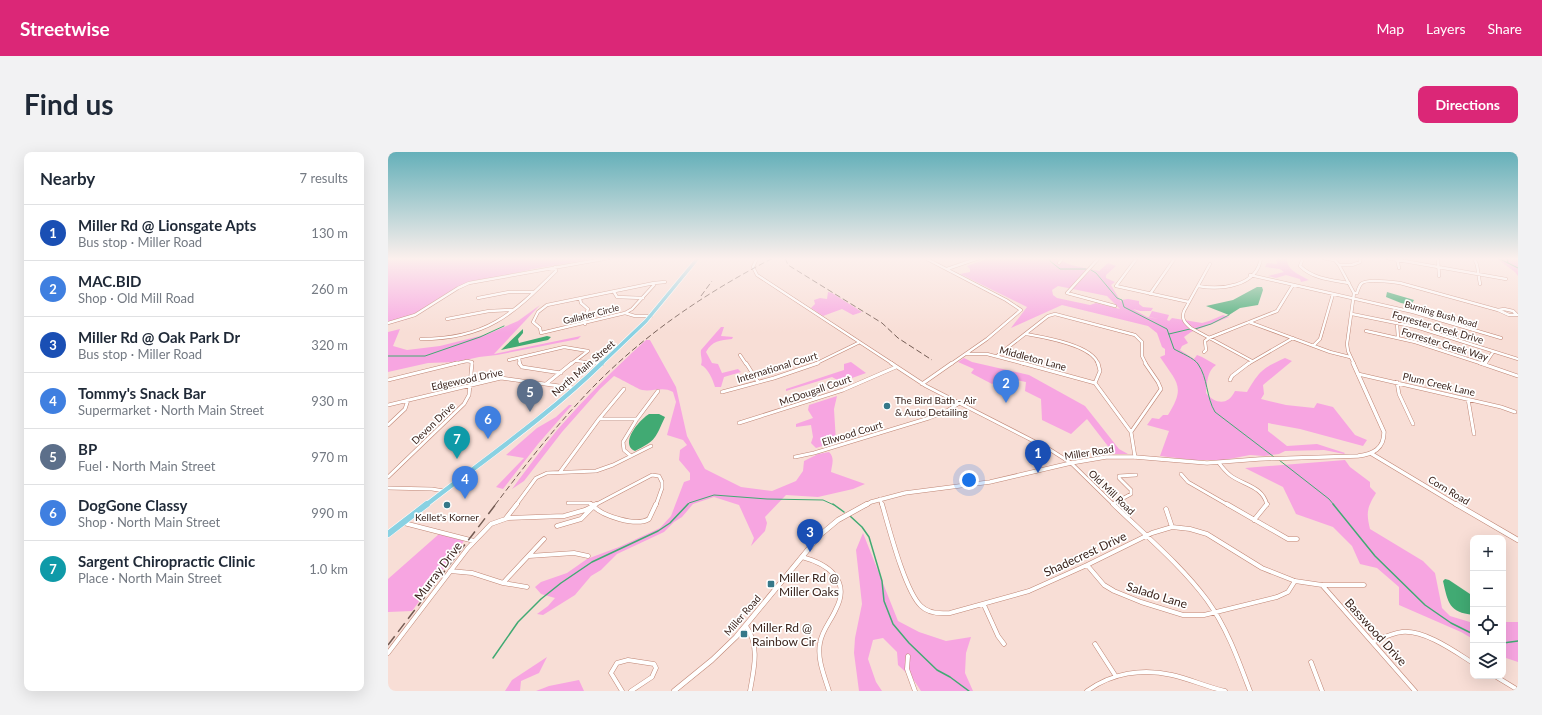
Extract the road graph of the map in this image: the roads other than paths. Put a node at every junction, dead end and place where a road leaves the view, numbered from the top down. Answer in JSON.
{"nodes":[{"id":1,"x":469,"y":283,"type":"edge"},
{"id":2,"x":544,"y":283,"type":"edge"},
{"id":3,"x":659,"y":283,"type":"edge"},
{"id":4,"x":678,"y":283,"type":"edge"},
{"id":5,"x":769,"y":283,"type":"edge"},
{"id":6,"x":973,"y":283,"type":"edge"},
{"id":7,"x":1076,"y":283,"type":"edge"},
{"id":8,"x":1118,"y":283,"type":"edge"},
{"id":9,"x":1158,"y":283,"type":"edge"},
{"id":10,"x":1200,"y":283,"type":"edge"},
{"id":11,"x":1239,"y":283,"type":"edge"},
{"id":12,"x":1285,"y":283,"type":"edge"},
{"id":13,"x":1349,"y":283,"type":"edge"},
{"id":14,"x":1361,"y":283,"type":"edge"},
{"id":15,"x":1400,"y":283,"type":"edge"},
{"id":16,"x":654,"y":284,"type":"junction"},
{"id":17,"x":1293,"y":285,"type":"junction"},
{"id":18,"x":1198,"y":286,"type":"junction"},
{"id":19,"x":534,"y":292,"type":"junction"},
{"id":20,"x":614,"y":292,"type":"junction"},
{"id":21,"x":1150,"y":294,"type":"junction"},
{"id":22,"x":1333,"y":294,"type":"junction"},
{"id":23,"x":1354,"y":294,"type":"junction"},
{"id":24,"x":478,"y":298,"type":"dead end"},
{"id":25,"x":643,"y":298,"type":"junction"},
{"id":26,"x":580,"y":299,"type":"junction"},
{"id":27,"x":1354,"y":300,"type":"junction"},
{"id":28,"x":1189,"y":302,"type":"junction"},
{"id":29,"x":1115,"y":306,"type":"dead end"},
{"id":30,"x":512,"y":310,"type":"junction"},
{"id":31,"x":1498,"y":310,"type":"junction"},
{"id":32,"x":625,"y":313,"type":"junction"},
{"id":33,"x":1352,"y":314,"type":"junction"},
{"id":34,"x":651,"y":316,"type":"junction"},
{"id":35,"x":447,"y":319,"type":"dead end"},
{"id":36,"x":1249,"y":322,"type":"junction"},
{"id":37,"x":388,"y":323,"type":"edge"},
{"id":38,"x":1397,"y":323,"type":"junction"},
{"id":39,"x":585,"y":324,"type":"junction"},
{"id":40,"x":1366,"y":331,"type":"dead end"},
{"id":41,"x":1026,"y":334,"type":"junction"},
{"id":42,"x":1209,"y":338,"type":"junction"},
{"id":43,"x":1294,"y":338,"type":"junction"},
{"id":44,"x":1398,"y":338,"type":"junction"},
{"id":45,"x":1501,"y":338,"type":"dead end"},
{"id":46,"x":421,"y":339,"type":"dead end"},
{"id":47,"x":858,"y":343,"type":"junction"},
{"id":48,"x":1314,"y":346,"type":"junction"},
{"id":49,"x":1204,"y":352,"type":"dead end"},
{"id":50,"x":1493,"y":352,"type":"junction"},
{"id":51,"x":967,"y":354,"type":"junction"},
{"id":52,"x":740,"y":355,"type":"dead end"},
{"id":53,"x":996,"y":356,"type":"junction"},
{"id":54,"x":1350,"y":357,"type":"junction"},
{"id":55,"x":519,"y":358,"type":"junction"},
{"id":56,"x":1518,"y":359,"type":"edge"},
{"id":57,"x":509,"y":360,"type":"dead end"},
{"id":58,"x":577,"y":361,"type":"junction"},
{"id":59,"x":1252,"y":361,"type":"junction"},
{"id":60,"x":602,"y":364,"type":"junction"},
{"id":61,"x":1485,"y":365,"type":"junction"},
{"id":62,"x":896,"y":367,"type":"junction"},
{"id":63,"x":561,"y":373,"type":"junction"},
{"id":64,"x":1358,"y":374,"type":"junction"},
{"id":65,"x":1518,"y":376,"type":"edge"},
{"id":66,"x":388,"y":380,"type":"edge"},
{"id":67,"x":1230,"y":380,"type":"dead end"},
{"id":68,"x":758,"y":382,"type":"junction"},
{"id":69,"x":1397,"y":382,"type":"junction"},
{"id":70,"x":1095,"y":383,"type":"junction"},
{"id":71,"x":546,"y":384,"type":"junction"},
{"id":72,"x":922,"y":384,"type":"junction"},
{"id":73,"x":470,"y":385,"type":"junction"},
{"id":74,"x":574,"y":388,"type":"junction"},
{"id":75,"x":624,"y":389,"type":"dead end"},
{"id":76,"x":658,"y":391,"type":"dead end"},
{"id":77,"x":722,"y":392,"type":"dead end"},
{"id":78,"x":408,"y":400,"type":"junction"},
{"id":79,"x":1468,"y":400,"type":"junction"},
{"id":80,"x":958,"y":404,"type":"junction"},
{"id":81,"x":388,"y":405,"type":"edge"},
{"id":82,"x":1516,"y":412,"type":"dead end"},
{"id":83,"x":599,"y":419,"type":"junction"},
{"id":84,"x":637,"y":419,"type":"junction"},
{"id":85,"x":739,"y":423,"type":"dead end"},
{"id":86,"x":1413,"y":424,"type":"dead end"},
{"id":87,"x":388,"y":425,"type":"edge"},
{"id":88,"x":1131,"y":432,"type":"junction"},
{"id":89,"x":1474,"y":434,"type":"dead end"},
{"id":90,"x":651,"y":446,"type":"dead end"},
{"id":91,"x":1372,"y":454,"type":"junction"},
{"id":92,"x":630,"y":456,"type":"junction"},
{"id":93,"x":795,"y":457,"type":"dead end"},
{"id":94,"x":1135,"y":457,"type":"junction"},
{"id":95,"x":1071,"y":463,"type":"junction"},
{"id":96,"x":1219,"y":463,"type":"junction"},
{"id":97,"x":560,"y":472,"type":"junction"},
{"id":98,"x":1181,"y":474,"type":"dead end"},
{"id":99,"x":1136,"y":475,"type":"dead end"},
{"id":100,"x":388,"y":477,"type":"edge"},
{"id":101,"x":388,"y":488,"type":"edge"},
{"id":102,"x":444,"y":491,"type":"junction"},
{"id":103,"x":880,"y":499,"type":"junction"},
{"id":104,"x":568,"y":502,"type":"dead end"},
{"id":105,"x":1113,"y":504,"type":"junction"},
{"id":106,"x":593,"y":507,"type":"junction"},
{"id":107,"x":1166,"y":509,"type":"dead end"},
{"id":108,"x":506,"y":518,"type":"junction"},
{"id":109,"x":1254,"y":520,"type":"junction"},
{"id":110,"x":403,"y":522,"type":"junction"},
{"id":111,"x":557,"y":526,"type":"dead end"},
{"id":112,"x":1172,"y":527,"type":"junction"},
{"id":113,"x":388,"y":534,"type":"edge"},
{"id":114,"x":1146,"y":536,"type":"junction"},
{"id":115,"x":544,"y":539,"type":"dead end"},
{"id":116,"x":1297,"y":539,"type":"dead end"},
{"id":117,"x":1518,"y":540,"type":"edge"},
{"id":118,"x":474,"y":541,"type":"junction"},
{"id":119,"x":529,"y":556,"type":"junction"},
{"id":120,"x":588,"y":556,"type":"dead end"},
{"id":121,"x":802,"y":557,"type":"junction"},
{"id":122,"x":1086,"y":565,"type":"junction"},
{"id":123,"x":450,"y":571,"type":"junction"},
{"id":124,"x":1295,"y":581,"type":"junction"},
{"id":125,"x":503,"y":583,"type":"junction"},
{"id":126,"x":1322,"y":585,"type":"junction"},
{"id":127,"x":1364,"y":585,"type":"dead end"},
{"id":128,"x":527,"y":587,"type":"dead end"},
{"id":129,"x":984,"y":605,"type":"junction"},
{"id":130,"x":1215,"y":612,"type":"junction"},
{"id":131,"x":746,"y":626,"type":"junction"},
{"id":132,"x":1373,"y":642,"type":"junction"},
{"id":133,"x":1004,"y":644,"type":"dead end"},
{"id":134,"x":1095,"y":644,"type":"dead end"},
{"id":135,"x":388,"y":653,"type":"edge"},
{"id":136,"x":908,"y":656,"type":"dead end"},
{"id":137,"x":1470,"y":661,"type":"edge"},
{"id":138,"x":1310,"y":662,"type":"dead end"},
{"id":139,"x":1115,"y":675,"type":"junction"},
{"id":140,"x":1500,"y":679,"type":"edge"},
{"id":141,"x":1518,"y":690,"type":"edge"},
{"id":142,"x":622,"y":691,"type":"edge"},
{"id":143,"x":631,"y":691,"type":"edge"},
{"id":144,"x":674,"y":691,"type":"edge"},
{"id":145,"x":750,"y":691,"type":"edge"},
{"id":146,"x":829,"y":691,"type":"edge"},
{"id":147,"x":915,"y":691,"type":"edge"},
{"id":148,"x":1087,"y":691,"type":"edge"},
{"id":149,"x":1225,"y":691,"type":"edge"},
{"id":150,"x":1250,"y":691,"type":"edge"},
{"id":151,"x":1322,"y":691,"type":"edge"},
{"id":152,"x":1415,"y":691,"type":"edge"}],
"edges":[{"from":1,"to":37,"type":"street"},
{"from":2,"to":19,"type":"street"},
{"from":3,"to":16,"type":"street"},
{"from":4,"to":34,"type":"main road","name":"North Main Street"},
{"from":5,"to":47,"type":"street","name":"Old Mill Road"},
{"from":6,"to":51,"type":"street"},
{"from":7,"to":29,"type":"street"},
{"from":8,"to":21,"type":"street"},
{"from":9,"to":21,"type":"street"},
{"from":10,"to":18,"type":"street"},
{"from":11,"to":18,"type":"street"},
{"from":12,"to":17,"type":"street","name":"Burning Bush Road"},
{"from":13,"to":23,"type":"street"},
{"from":14,"to":23,"type":"street"},
{"from":15,"to":31,"type":"street"},
{"from":16,"to":20,"type":"street","name":"Gallaher Circle"},
{"from":16,"to":25,"type":"street","name":"Gallaher Circle"},
{"from":17,"to":22,"type":"street","name":"Burning Bush Road"},
{"from":17,"to":36,"type":"street"},
{"from":18,"to":28,"type":"street"},
{"from":19,"to":24,"type":"street"},
{"from":19,"to":30,"type":"street"},
{"from":20,"to":25,"type":"street"},
{"from":20,"to":26,"type":"street","name":"Gallaher Circle"},
{"from":21,"to":28,"type":"street"},
{"from":22,"to":27,"type":"street","name":"Burning Bush Road"},
{"from":22,"to":48,"type":"street"},
{"from":23,"to":27,"type":"street"},
{"from":25,"to":32,"type":"street","name":"Gallaher Circle"},
{"from":26,"to":39,"type":"street"},
{"from":26,"to":39,"type":"street","name":"Gallaher Circle"},
{"from":27,"to":33,"type":"street"},
{"from":27,"to":45,"type":"street","name":"Burning Bush Road"},
{"from":28,"to":42,"type":"street"},
{"from":30,"to":35,"type":"street"},
{"from":30,"to":46,"type":"street"},
{"from":31,"to":31,"type":"street"},
{"from":32,"to":34,"type":"street"},
{"from":32,"to":39,"type":"street","name":"Gallaher Circle"},
{"from":33,"to":38,"type":"street","name":"Forrester Creek Drive"},
{"from":33,"to":54,"type":"street"},
{"from":34,"to":60,"type":"main road","name":"North Main Street"},
{"from":36,"to":42,"type":"street"},
{"from":36,"to":43,"type":"street"},
{"from":38,"to":44,"type":"street"},
{"from":38,"to":50,"type":"street","name":"Forrester Creek Drive"},
{"from":40,"to":44,"type":"street","name":"Forrester Creek Way"},
{"from":41,"to":53,"type":"street"},
{"from":41,"to":70,"type":"street"},
{"from":41,"to":88,"type":"street"},
{"from":42,"to":49,"type":"street"},
{"from":42,"to":59,"type":"street"},
{"from":43,"to":48,"type":"street"},
{"from":43,"to":59,"type":"street"},
{"from":44,"to":61,"type":"street","name":"Forrester Creek Way"},
{"from":47,"to":62,"type":"street","name":"Old Mill Road"},
{"from":47,"to":68,"type":"street","name":"International Court"},
{"from":48,"to":54,"type":"street"},
{"from":50,"to":56,"type":"street","name":"Forrester Creek Drive"},
{"from":50,"to":61,"type":"street"},
{"from":51,"to":53,"type":"street","name":"Middleton Lane"},
{"from":51,"to":72,"type":"street"},
{"from":52,"to":68,"type":"street"},
{"from":53,"to":70,"type":"street","name":"Middleton Lane"},
{"from":54,"to":64,"type":"street"},
{"from":55,"to":57,"type":"street"},
{"from":55,"to":58,"type":"street"},
{"from":55,"to":63,"type":"street"},
{"from":58,"to":60,"type":"street"},
{"from":58,"to":63,"type":"street"},
{"from":59,"to":67,"type":"street"},
{"from":60,"to":74,"type":"main road","name":"North Main Street"},
{"from":61,"to":65,"type":"street","name":"Forrester Creek Way"},
{"from":62,"to":72,"type":"street","name":"Old Mill Road"},
{"from":62,"to":85,"type":"street","name":"McDougall Court"},
{"from":63,"to":71,"type":"street"},
{"from":64,"to":69,"type":"street","name":"Plum Creek Lane"},
{"from":64,"to":91,"type":"street"},
{"from":66,"to":73,"type":"street","name":"Devon Drive"},
{"from":68,"to":77,"type":"street","name":"International Court"},
{"from":69,"to":79,"type":"street","name":"Plum Creek Lane"},
{"from":69,"to":86,"type":"street"},
{"from":70,"to":88,"type":"street"},
{"from":71,"to":73,"type":"street","name":"Edgewood Drive"},
{"from":71,"to":74,"type":"street","name":"Edgewood Drive"},
{"from":72,"to":80,"type":"street","name":"Old Mill Road"},
{"from":73,"to":78,"type":"street","name":"Edgewood Drive"},
{"from":73,"to":100,"type":"street","name":"Devon Drive"},
{"from":74,"to":102,"type":"main road","name":"North Main Street"},
{"from":75,"to":83,"type":"street"},
{"from":76,"to":84,"type":"street"},
{"from":78,"to":81,"type":"street","name":"Edgewood Drive"},
{"from":78,"to":87,"type":"street"},
{"from":79,"to":82,"type":"street","name":"Plum Creek Lane"},
{"from":79,"to":89,"type":"street"},
{"from":80,"to":93,"type":"street","name":"Ellwood Court"},
{"from":80,"to":95,"type":"street","name":"Old Mill Road"},
{"from":83,"to":84,"type":"street"},
{"from":83,"to":97,"type":"street"},
{"from":84,"to":92,"type":"street"},
{"from":88,"to":94,"type":"street"},
{"from":90,"to":92,"type":"street"},
{"from":91,"to":96,"type":"street","name":"Miller Road"},
{"from":91,"to":117,"type":"street","name":"Corn Road"},
{"from":92,"to":97,"type":"street"},
{"from":94,"to":95,"type":"street","name":"Miller Road"},
{"from":94,"to":96,"type":"street","name":"Miller Road"},
{"from":95,"to":103,"type":"street","name":"Miller Road"},
{"from":95,"to":105,"type":"street","name":"Old Mill Road"},
{"from":96,"to":109,"type":"street"},
{"from":97,"to":108,"type":"street"},
{"from":98,"to":109,"type":"street"},
{"from":99,"to":105,"type":"street"},
{"from":101,"to":102,"type":"street"},
{"from":102,"to":110,"type":"main road","name":"North Main Street"},
{"from":103,"to":121,"type":"street","name":"Miller Road"},
{"from":103,"to":129,"type":"street","name":"Shadecrest Drive"},
{"from":104,"to":106,"type":"street"},
{"from":105,"to":114,"type":"street","name":"Old Mill Road"},
{"from":106,"to":106,"type":"street"},
{"from":106,"to":108,"type":"street"},
{"from":106,"to":111,"type":"street"},
{"from":107,"to":112,"type":"street"},
{"from":108,"to":118,"type":"street"},
{"from":109,"to":116,"type":"street"},
{"from":110,"to":113,"type":"main road","name":"North Main Street"},
{"from":110,"to":118,"type":"street","name":"Murray Drive"},
{"from":112,"to":114,"type":"street","name":"Shadecrest Drive"},
{"from":112,"to":124,"type":"street","name":"Shadecrest Drive"},
{"from":114,"to":122,"type":"street","name":"Shadecrest Drive"},
{"from":114,"to":130,"type":"street","name":"Old Mill Road"},
{"from":115,"to":119,"type":"street"},
{"from":118,"to":123,"type":"street","name":"Murray Drive"},
{"from":119,"to":120,"type":"street"},
{"from":119,"to":125,"type":"street"},
{"from":121,"to":131,"type":"street","name":"Miller Road"},
{"from":121,"to":146,"type":"street"},
{"from":122,"to":129,"type":"street","name":"Shadecrest Drive"},
{"from":122,"to":130,"type":"street","name":"Salado Lane"},
{"from":123,"to":125,"type":"street"},
{"from":123,"to":135,"type":"street","name":"Murray Drive"},
{"from":124,"to":126,"type":"street","name":"Shadecrest Drive"},
{"from":124,"to":130,"type":"street","name":"Salado Lane"},
{"from":125,"to":128,"type":"street"},
{"from":126,"to":127,"type":"street","name":"Shadecrest Drive"},
{"from":126,"to":132,"type":"street","name":"Basswood Drive"},
{"from":129,"to":133,"type":"street"},
{"from":130,"to":150,"type":"street","name":"Old Mill Road"},
{"from":131,"to":144,"type":"street","name":"Miller Road"},
{"from":131,"to":145,"type":"street"},
{"from":132,"to":137,"type":"street"},
{"from":132,"to":152,"type":"street","name":"Basswood Drive"},
{"from":134,"to":139,"type":"street"},
{"from":136,"to":147,"type":"street"},
{"from":138,"to":151,"type":"street"},
{"from":139,"to":148,"type":"street"},
{"from":139,"to":149,"type":"street"},
{"from":140,"to":141,"type":"street"},
{"from":142,"to":143,"type":"street"}]}
